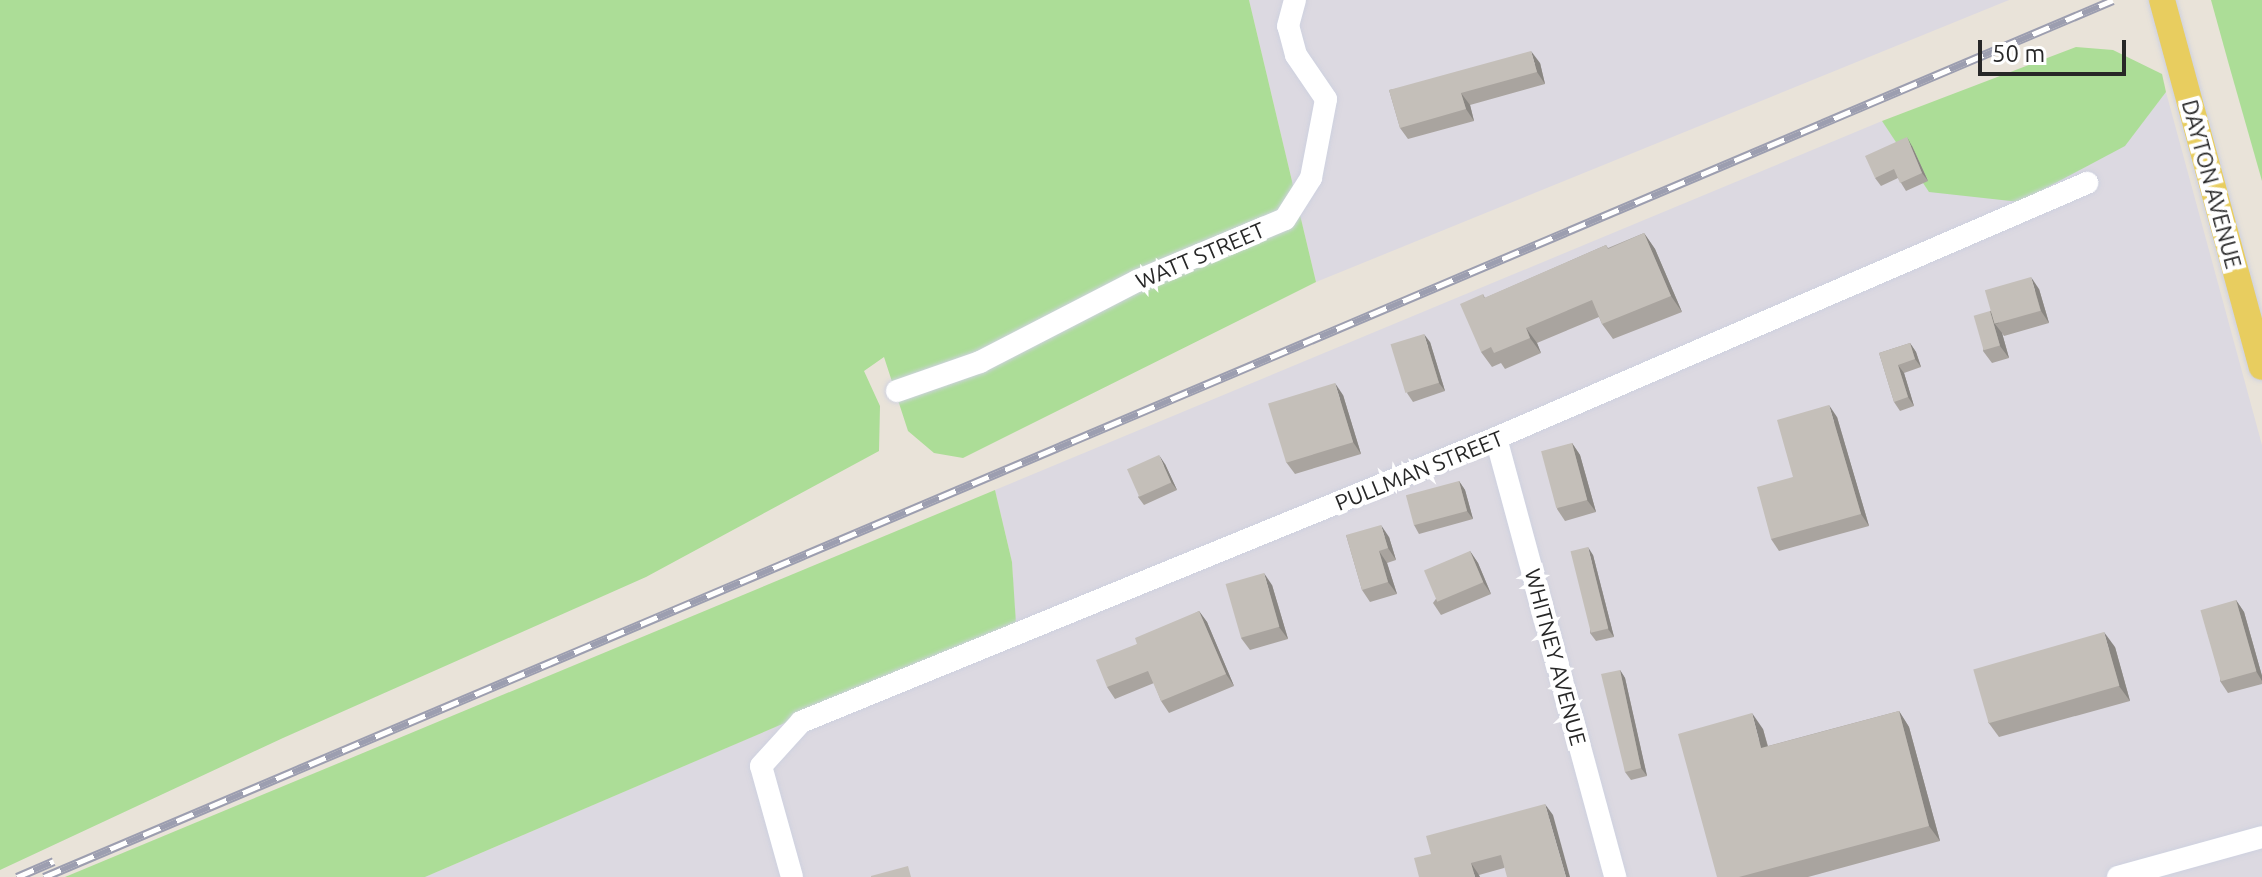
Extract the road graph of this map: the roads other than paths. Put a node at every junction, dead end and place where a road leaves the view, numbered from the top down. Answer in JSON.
{"nodes":[{"id":1,"x":1295,"y":0,"type":"edge"},
{"id":2,"x":2162,"y":0,"type":"edge"},
{"id":3,"x":2087,"y":183,"type":"dead end"},
{"id":4,"x":2262,"y":367,"type":"edge"},
{"id":5,"x":897,"y":391,"type":"dead end"},
{"id":6,"x":1496,"y":438,"type":"junction"},
{"id":7,"x":2262,"y":837,"type":"edge"},
{"id":8,"x":792,"y":877,"type":"edge"},
{"id":9,"x":1615,"y":877,"type":"edge"},
{"id":10,"x":2118,"y":877,"type":"edge"}],
"edges":[{"from":1,"to":5,"type":"street","name":"WATT STREET"},
{"from":2,"to":4,"type":"main road","name":"DAYTON AVENUE"},
{"from":3,"to":6,"type":"street","name":"PULLMAN STREET"},
{"from":6,"to":8,"type":"street","name":"PULLMAN STREET"},
{"from":6,"to":9,"type":"street","name":"WHITNEY AVENUE"},
{"from":7,"to":10,"type":"street"}]}
